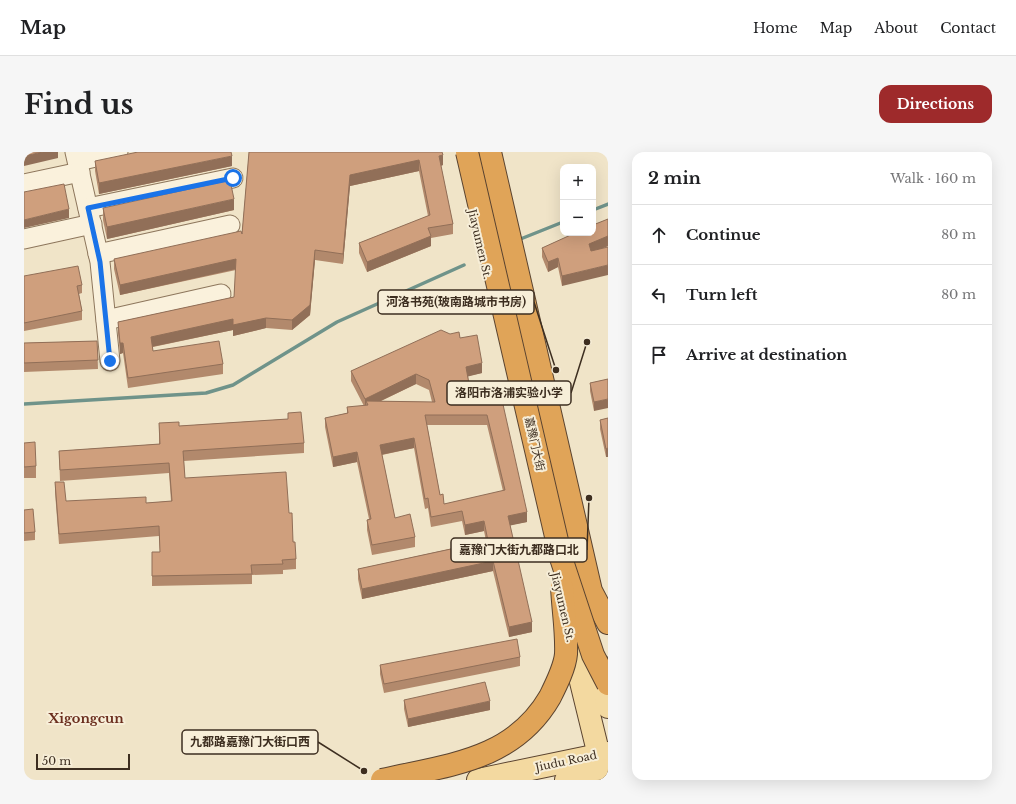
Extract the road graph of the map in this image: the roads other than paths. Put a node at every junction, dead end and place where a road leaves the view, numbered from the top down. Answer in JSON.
{"nodes":[{"id":1,"x":118,"y":152,"type":"edge"},
{"id":2,"x":458,"y":152,"type":"edge"},
{"id":3,"x":467,"y":152,"type":"edge"},
{"id":4,"x":489,"y":152,"type":"edge"},
{"id":5,"x":78,"y":162,"type":"edge"},
{"id":6,"x":233,"y":178,"type":"dead end"},
{"id":7,"x":24,"y":184,"type":"edge"},
{"id":8,"x":90,"y":216,"type":"junction"},
{"id":9,"x":230,"y":225,"type":"dead end"},
{"id":10,"x":24,"y":239,"type":"edge"},
{"id":11,"x":98,"y":254,"type":"junction"},
{"id":12,"x":221,"y":294,"type":"dead end"},
{"id":13,"x":106,"y":320,"type":"junction"},
{"id":14,"x":110,"y":361,"type":"dead end"},
{"id":15,"x":561,"y":558,"type":"junction"},
{"id":16,"x":608,"y":624,"type":"edge"},
{"id":17,"x":608,"y":684,"type":"edge"},
{"id":18,"x":608,"y":707,"type":"edge"},
{"id":19,"x":604,"y":766,"type":"edge"},
{"id":20,"x":382,"y":780,"type":"edge"},
{"id":21,"x":478,"y":780,"type":"edge"},
{"id":22,"x":566,"y":780,"type":"edge"}],
"edges":[{"from":1,"to":5,"type":"street"},
{"from":2,"to":19,"type":"main road","name":"Jiayumen St."},
{"from":3,"to":15,"type":"highway","name":"嘉豫门大街","bridge":true},
{"from":4,"to":16,"type":"highway","name":"嘉豫门大街"},
{"from":4,"to":18,"type":"main road","name":"Jiayumen St."},
{"from":5,"to":7,"type":"street"},
{"from":5,"to":8,"type":"street"},
{"from":6,"to":8,"type":"street"},
{"from":8,"to":10,"type":"street"},
{"from":8,"to":11,"type":"street"},
{"from":9,"to":11,"type":"street"},
{"from":11,"to":13,"type":"street"},
{"from":12,"to":13,"type":"street"},
{"from":13,"to":14,"type":"street"},
{"from":15,"to":17,"type":"highway","name":"嘉豫门大街","bridge":true},
{"from":15,"to":20,"type":"highway","bridge":true},
{"from":19,"to":21,"type":"main road","name":"Jiudu Road"},
{"from":19,"to":22,"type":"main road","name":"Jiudu Road"}]}
